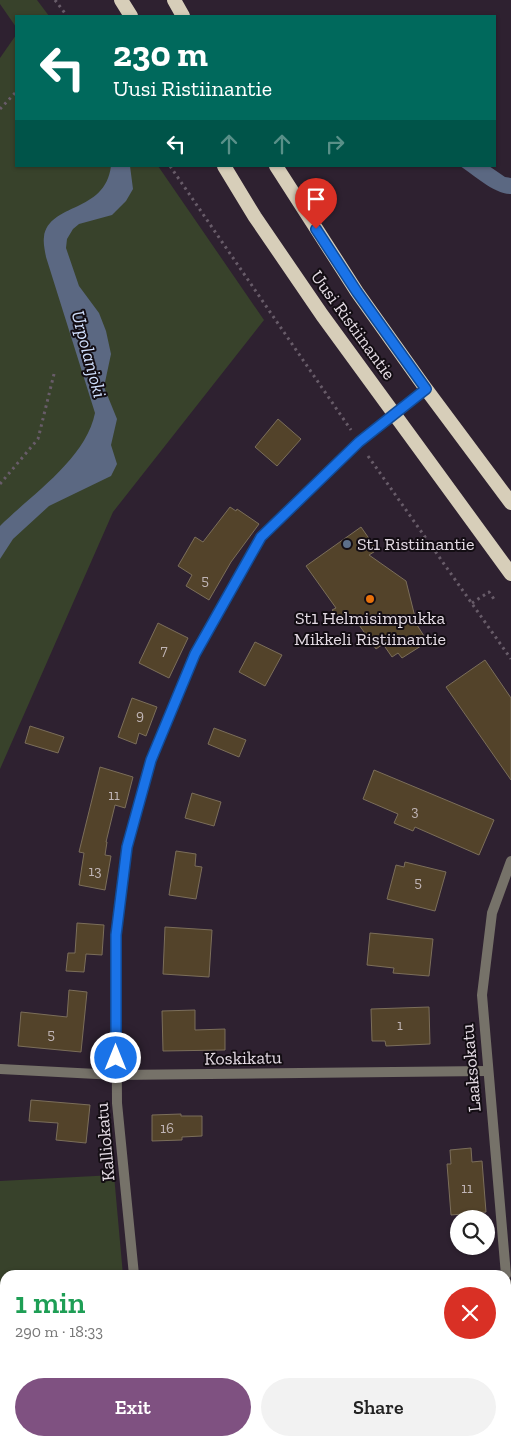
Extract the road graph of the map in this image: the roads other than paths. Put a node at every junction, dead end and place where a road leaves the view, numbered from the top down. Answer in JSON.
{"nodes":[{"id":1,"x":121,"y":0,"type":"edge"},
{"id":2,"x":174,"y":0,"type":"edge"},
{"id":3,"x":130,"y":15,"type":"edge"},
{"id":4,"x":182,"y":15,"type":"edge"},
{"id":5,"x":225,"y":167,"type":"edge"},
{"id":6,"x":277,"y":167,"type":"edge"},
{"id":7,"x":426,"y":389,"type":"junction"},
{"id":8,"x":394,"y":413,"type":"junction"},
{"id":9,"x":511,"y":503,"type":"edge"},
{"id":10,"x":511,"y":574,"type":"edge"},
{"id":11,"x":511,"y":861,"type":"edge"},
{"id":12,"x":0,"y":1069,"type":"edge"},
{"id":13,"x":487,"y":1071,"type":"junction"},
{"id":14,"x":116,"y":1075,"type":"junction"},
{"id":15,"x":134,"y":1270,"type":"edge"},
{"id":16,"x":506,"y":1270,"type":"edge"}],
"edges":[{"from":1,"to":3,"type":"highway"},
{"from":2,"to":4,"type":"highway"},
{"from":5,"to":8,"type":"highway","name":"Uusi Ristiinantie"},
{"from":6,"to":7,"type":"highway","name":"Uusi Ristiinantie"},
{"from":7,"to":8,"type":"street","name":"Kalliokatu"},
{"from":7,"to":9,"type":"highway","name":"Uusi Ristiinantie"},
{"from":8,"to":10,"type":"highway","name":"Uusi Ristiinantie"},
{"from":8,"to":14,"type":"street","name":"Kalliokatu"},
{"from":11,"to":13,"type":"street","name":"Laaksokatu"},
{"from":12,"to":14,"type":"street","name":"Koskikatu"},
{"from":13,"to":14,"type":"street","name":"Koskikatu"},
{"from":13,"to":16,"type":"street","name":"Laaksokatu"},
{"from":14,"to":15,"type":"street","name":"Kalliokatu"}]}
